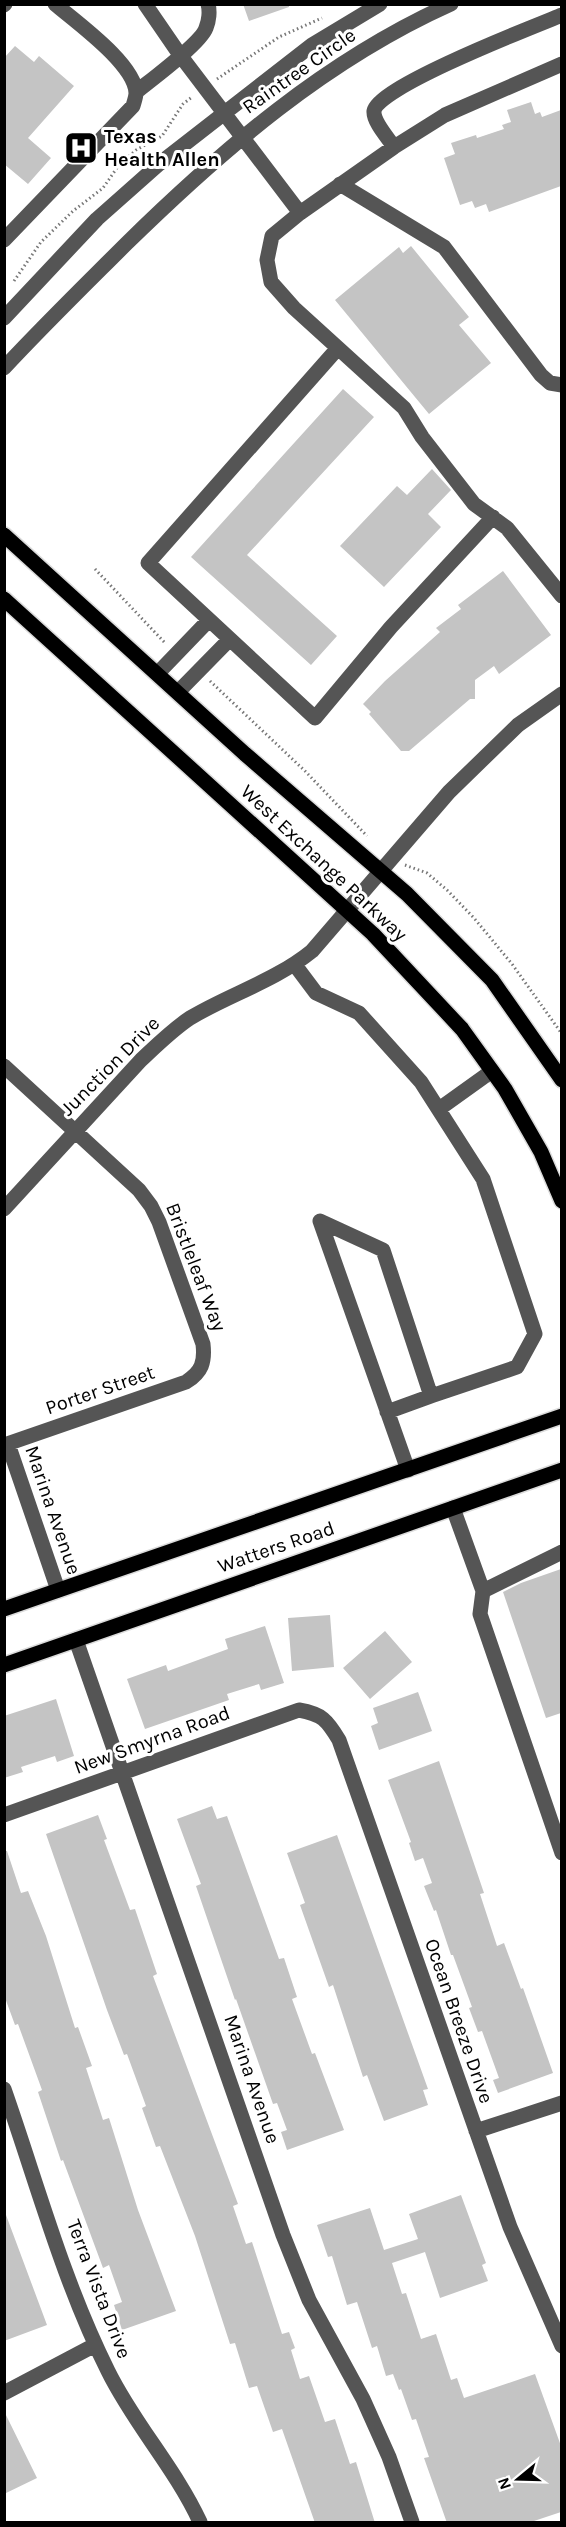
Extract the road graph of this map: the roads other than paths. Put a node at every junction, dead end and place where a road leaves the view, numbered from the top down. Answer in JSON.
{"nodes":[{"id":1,"x":55,"y":4,"type":"edge"},
{"id":2,"x":145,"y":4,"type":"edge"},
{"id":3,"x":208,"y":4,"type":"edge"},
{"id":4,"x":380,"y":4,"type":"edge"},
{"id":5,"x":451,"y":4,"type":"edge"},
{"id":6,"x":561,"y":15,"type":"edge"},
{"id":7,"x":180,"y":55,"type":"junction"},
{"id":8,"x":561,"y":64,"type":"edge"},
{"id":9,"x":136,"y":92,"type":"junction"},
{"id":10,"x":225,"y":113,"type":"junction"},
{"id":11,"x":243,"y":136,"type":"junction"},
{"id":12,"x":394,"y":147,"type":"junction"},
{"id":13,"x":340,"y":184,"type":"junction"},
{"id":14,"x":300,"y":213,"type":"junction"},
{"id":15,"x":4,"y":240,"type":"edge"},
{"id":16,"x":4,"y":318,"type":"edge"},
{"id":17,"x":338,"y":348,"type":"junction"},
{"id":18,"x":4,"y":368,"type":"edge"},
{"id":19,"x":561,"y":385,"type":"edge"},
{"id":20,"x":493,"y":517,"type":"junction"},
{"id":21,"x":4,"y":535,"type":"edge"},
{"id":22,"x":561,"y":596,"type":"edge"},
{"id":23,"x":4,"y":599,"type":"edge"},
{"id":24,"x":209,"y":620,"type":"junction"},
{"id":25,"x":230,"y":639,"type":"junction"},
{"id":26,"x":158,"y":673,"type":"junction"},
{"id":27,"x":178,"y":692,"type":"junction"},
{"id":28,"x":561,"y":694,"type":"edge"},
{"id":29,"x":386,"y":865,"type":"junction"},
{"id":30,"x":347,"y":910,"type":"junction"},
{"id":31,"x":295,"y":965,"type":"junction"},
{"id":32,"x":4,"y":1066,"type":"edge"},
{"id":33,"x":492,"y":1071,"type":"junction"},
{"id":34,"x":561,"y":1080,"type":"edge"},
{"id":35,"x":439,"y":1109,"type":"junction"},
{"id":36,"x":75,"y":1131,"type":"junction"},
{"id":37,"x":561,"y":1201,"type":"edge"},
{"id":38,"x":4,"y":1209,"type":"edge"},
{"id":39,"x":203,"y":1365,"type":"joint"},
{"id":40,"x":431,"y":1396,"type":"junction"},
{"id":41,"x":387,"y":1412,"type":"junction"},
{"id":42,"x":561,"y":1416,"type":"edge"},
{"id":43,"x":6,"y":1444,"type":"edge"},
{"id":44,"x":408,"y":1470,"type":"junction"},
{"id":45,"x":561,"y":1470,"type":"edge"},
{"id":46,"x":453,"y":1508,"type":"junction"},
{"id":47,"x":561,"y":1552,"type":"edge"},
{"id":48,"x":58,"y":1590,"type":"junction"},
{"id":49,"x":483,"y":1591,"type":"junction"},
{"id":50,"x":4,"y":1609,"type":"edge"},
{"id":51,"x":76,"y":1640,"type":"junction"},
{"id":52,"x":4,"y":1665,"type":"edge"},
{"id":53,"x":315,"y":1713,"type":"joint"},
{"id":54,"x":123,"y":1773,"type":"junction"},
{"id":55,"x":4,"y":1815,"type":"edge"},
{"id":56,"x":561,"y":1853,"type":"edge"},
{"id":57,"x":4,"y":2089,"type":"edge"},
{"id":58,"x":561,"y":2103,"type":"edge"},
{"id":59,"x":476,"y":2131,"type":"junction"},
{"id":60,"x":95,"y":2345,"type":"junction"},
{"id":61,"x":561,"y":2346,"type":"edge"},
{"id":62,"x":4,"y":2393,"type":"edge"},
{"id":63,"x":200,"y":2523,"type":"edge"},
{"id":64,"x":412,"y":2523,"type":"edge"}],
"edges":[{"from":1,"to":9,"type":"street"},
{"from":2,"to":7,"type":"street"},
{"from":3,"to":7,"type":"street"},
{"from":4,"to":10,"type":"street","name":"Raintree Circle"},
{"from":5,"to":11,"type":"street","name":"Raintree Circle"},
{"from":6,"to":12,"type":"street"},
{"from":7,"to":9,"type":"street"},
{"from":7,"to":10,"type":"street"},
{"from":8,"to":12,"type":"street"},
{"from":9,"to":15,"type":"street"},
{"from":10,"to":11,"type":"street"},
{"from":10,"to":16,"type":"street","name":"Raintree Circle"},
{"from":11,"to":14,"type":"street"},
{"from":11,"to":18,"type":"street","name":"Raintree Circle"},
{"from":12,"to":13,"type":"street"},
{"from":13,"to":14,"type":"street"},
{"from":13,"to":19,"type":"street"},
{"from":14,"to":17,"type":"street"},
{"from":17,"to":20,"type":"street"},
{"from":17,"to":24,"type":"street"},
{"from":20,"to":22,"type":"street"},
{"from":20,"to":25,"type":"street"},
{"from":21,"to":26,"type":"main road","name":"West Exchange Parkway"},
{"from":23,"to":30,"type":"main road","name":"West Exchange Parkway"},
{"from":24,"to":25,"type":"street"},
{"from":24,"to":26,"type":"street"},
{"from":25,"to":27,"type":"street"},
{"from":26,"to":27,"type":"main road","name":"West Exchange Parkway"},
{"from":27,"to":29,"type":"main road","name":"West Exchange Parkway"},
{"from":28,"to":29,"type":"street","name":"Junction Drive"},
{"from":29,"to":30,"type":"street","name":"Junction Drive"},
{"from":29,"to":34,"type":"main road","name":"West Exchange Parkway"},
{"from":30,"to":31,"type":"street","name":"Junction Drive"},
{"from":30,"to":33,"type":"main road","name":"West Exchange Parkway"},
{"from":31,"to":35,"type":"street"},
{"from":31,"to":36,"type":"street","name":"Junction Drive"},
{"from":32,"to":36,"type":"street","name":"Bristleleaf Way"},
{"from":33,"to":35,"type":"street"},
{"from":33,"to":37,"type":"main road","name":"West Exchange Parkway"},
{"from":35,"to":40,"type":"street"},
{"from":36,"to":38,"type":"street","name":"Junction Drive"},
{"from":36,"to":39,"type":"street","name":"Bristleleaf Way"},
{"from":39,"to":43,"type":"street","name":"Porter Street"},
{"from":40,"to":41,"type":"street"},
{"from":40,"to":41,"type":"street"},
{"from":41,"to":44,"type":"street"},
{"from":42,"to":44,"type":"main road","name":"Watters Road"},
{"from":43,"to":48,"type":"street","name":"Marina Avenue"},
{"from":44,"to":48,"type":"main road","name":"Watters Road"},
{"from":45,"to":46,"type":"main road","name":"Watters Road"},
{"from":46,"to":49,"type":"street"},
{"from":46,"to":51,"type":"main road","name":"Watters Road"},
{"from":47,"to":49,"type":"street"},
{"from":48,"to":50,"type":"main road","name":"Watters Road"},
{"from":49,"to":56,"type":"street"},
{"from":51,"to":52,"type":"main road","name":"Watters Road"},
{"from":51,"to":54,"type":"street","name":"Marina Avenue"},
{"from":53,"to":54,"type":"street","name":"New Smyrna Road"},
{"from":53,"to":59,"type":"street","name":"Ocean Breeze Drive"},
{"from":54,"to":55,"type":"street","name":"New Smyrna Road"},
{"from":54,"to":64,"type":"street","name":"Marina Avenue"},
{"from":57,"to":60,"type":"street","name":"Terra Vista Drive"},
{"from":58,"to":59,"type":"street"},
{"from":59,"to":61,"type":"street","name":"Ocean Breeze Drive"},
{"from":60,"to":62,"type":"street"},
{"from":60,"to":63,"type":"street","name":"Terra Vista Drive"}]}
